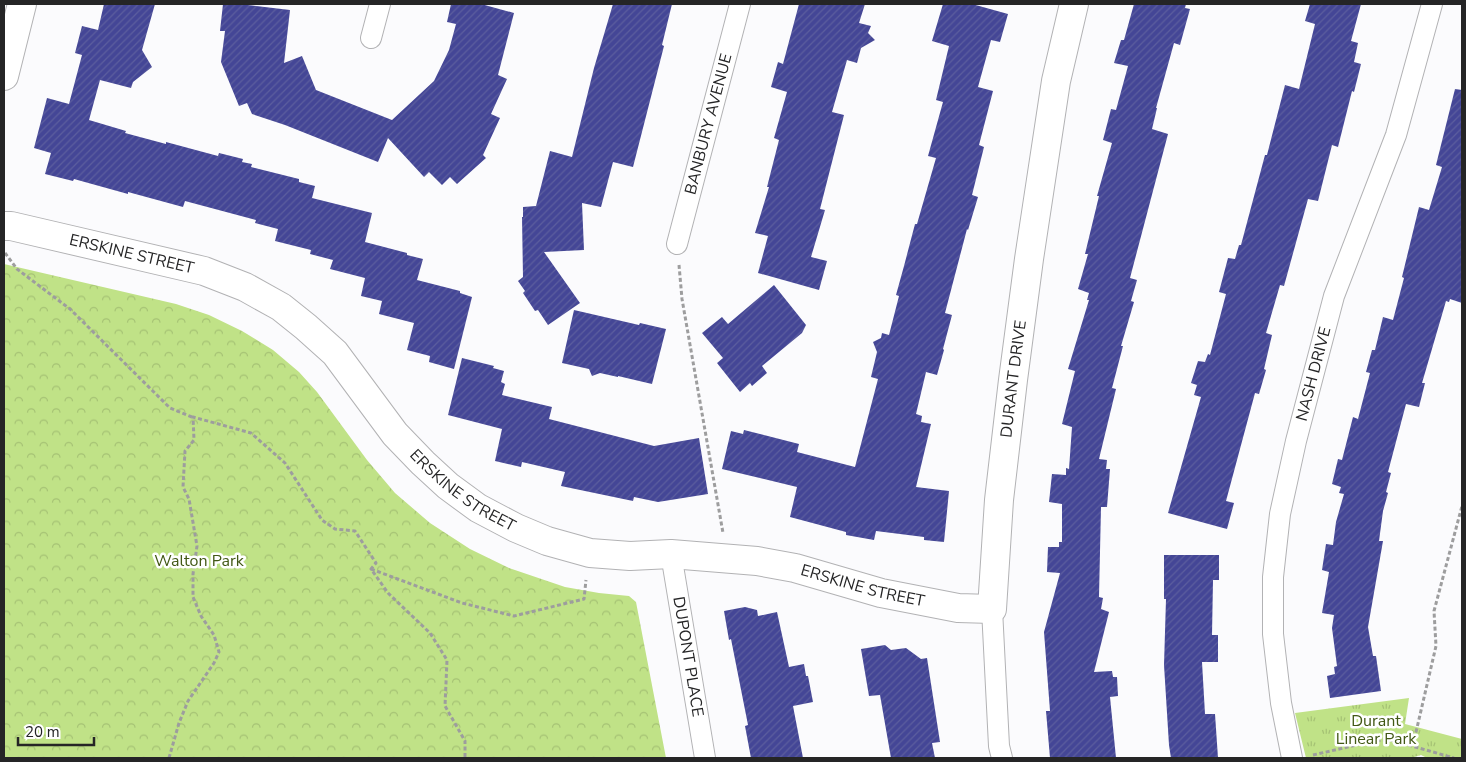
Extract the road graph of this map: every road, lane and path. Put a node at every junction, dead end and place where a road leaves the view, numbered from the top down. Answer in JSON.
{"nodes":[{"id":1,"x":22,"y":4,"type":"edge"},
{"id":2,"x":380,"y":4,"type":"edge"},
{"id":3,"x":740,"y":4,"type":"edge"},
{"id":4,"x":1074,"y":4,"type":"edge"},
{"id":5,"x":1432,"y":4,"type":"edge"},
{"id":6,"x":370,"y":38,"type":"dead end"},
{"id":7,"x":4,"y":76,"type":"edge"},
{"id":8,"x":4,"y":239,"type":"edge"},
{"id":9,"x":677,"y":244,"type":"joint"},
{"id":10,"x":192,"y":416,"type":"junction"},
{"id":11,"x":1462,"y":506,"type":"edge"},
{"id":12,"x":671,"y":554,"type":"junction"},
{"id":13,"x":725,"y":558,"type":"junction"},
{"id":14,"x":371,"y":569,"type":"junction"},
{"id":15,"x":584,"y":599,"type":"dead end"},
{"id":16,"x":992,"y":609,"type":"junction"},
{"id":17,"x":1413,"y":745,"type":"junction"},
{"id":18,"x":1300,"y":757,"type":"edge"},
{"id":19,"x":169,"y":758,"type":"edge"},
{"id":20,"x":465,"y":758,"type":"edge"},
{"id":21,"x":705,"y":758,"type":"edge"},
{"id":22,"x":1002,"y":758,"type":"edge"},
{"id":23,"x":1454,"y":758,"type":"edge"}],
"edges":[{"from":1,"to":7,"type":"street"},
{"from":2,"to":6,"type":"street"},
{"from":3,"to":9,"type":"street","name":"BANBURY AVENUE"},
{"from":4,"to":16,"type":"street","name":"DURANT DRIVE"},
{"from":5,"to":18,"type":"street","name":"NASH DRIVE"},
{"from":8,"to":10,"type":"path"},
{"from":8,"to":12,"type":"street","name":"ERSKINE STREET"},
{"from":9,"to":13,"type":"path"},
{"from":10,"to":14,"type":"path"},
{"from":10,"to":19,"type":"path"},
{"from":11,"to":17,"type":"path"},
{"from":12,"to":13,"type":"street","name":"ERSKINE STREET"},
{"from":12,"to":21,"type":"street","name":"DUPONT PLACE"},
{"from":13,"to":16,"type":"street","name":"ERSKINE STREET"},
{"from":14,"to":15,"type":"path"},
{"from":14,"to":20,"type":"path"},
{"from":16,"to":22,"type":"street","name":"DURANT DRIVE"},
{"from":17,"to":18,"type":"path"},
{"from":17,"to":23,"type":"path"}]}
